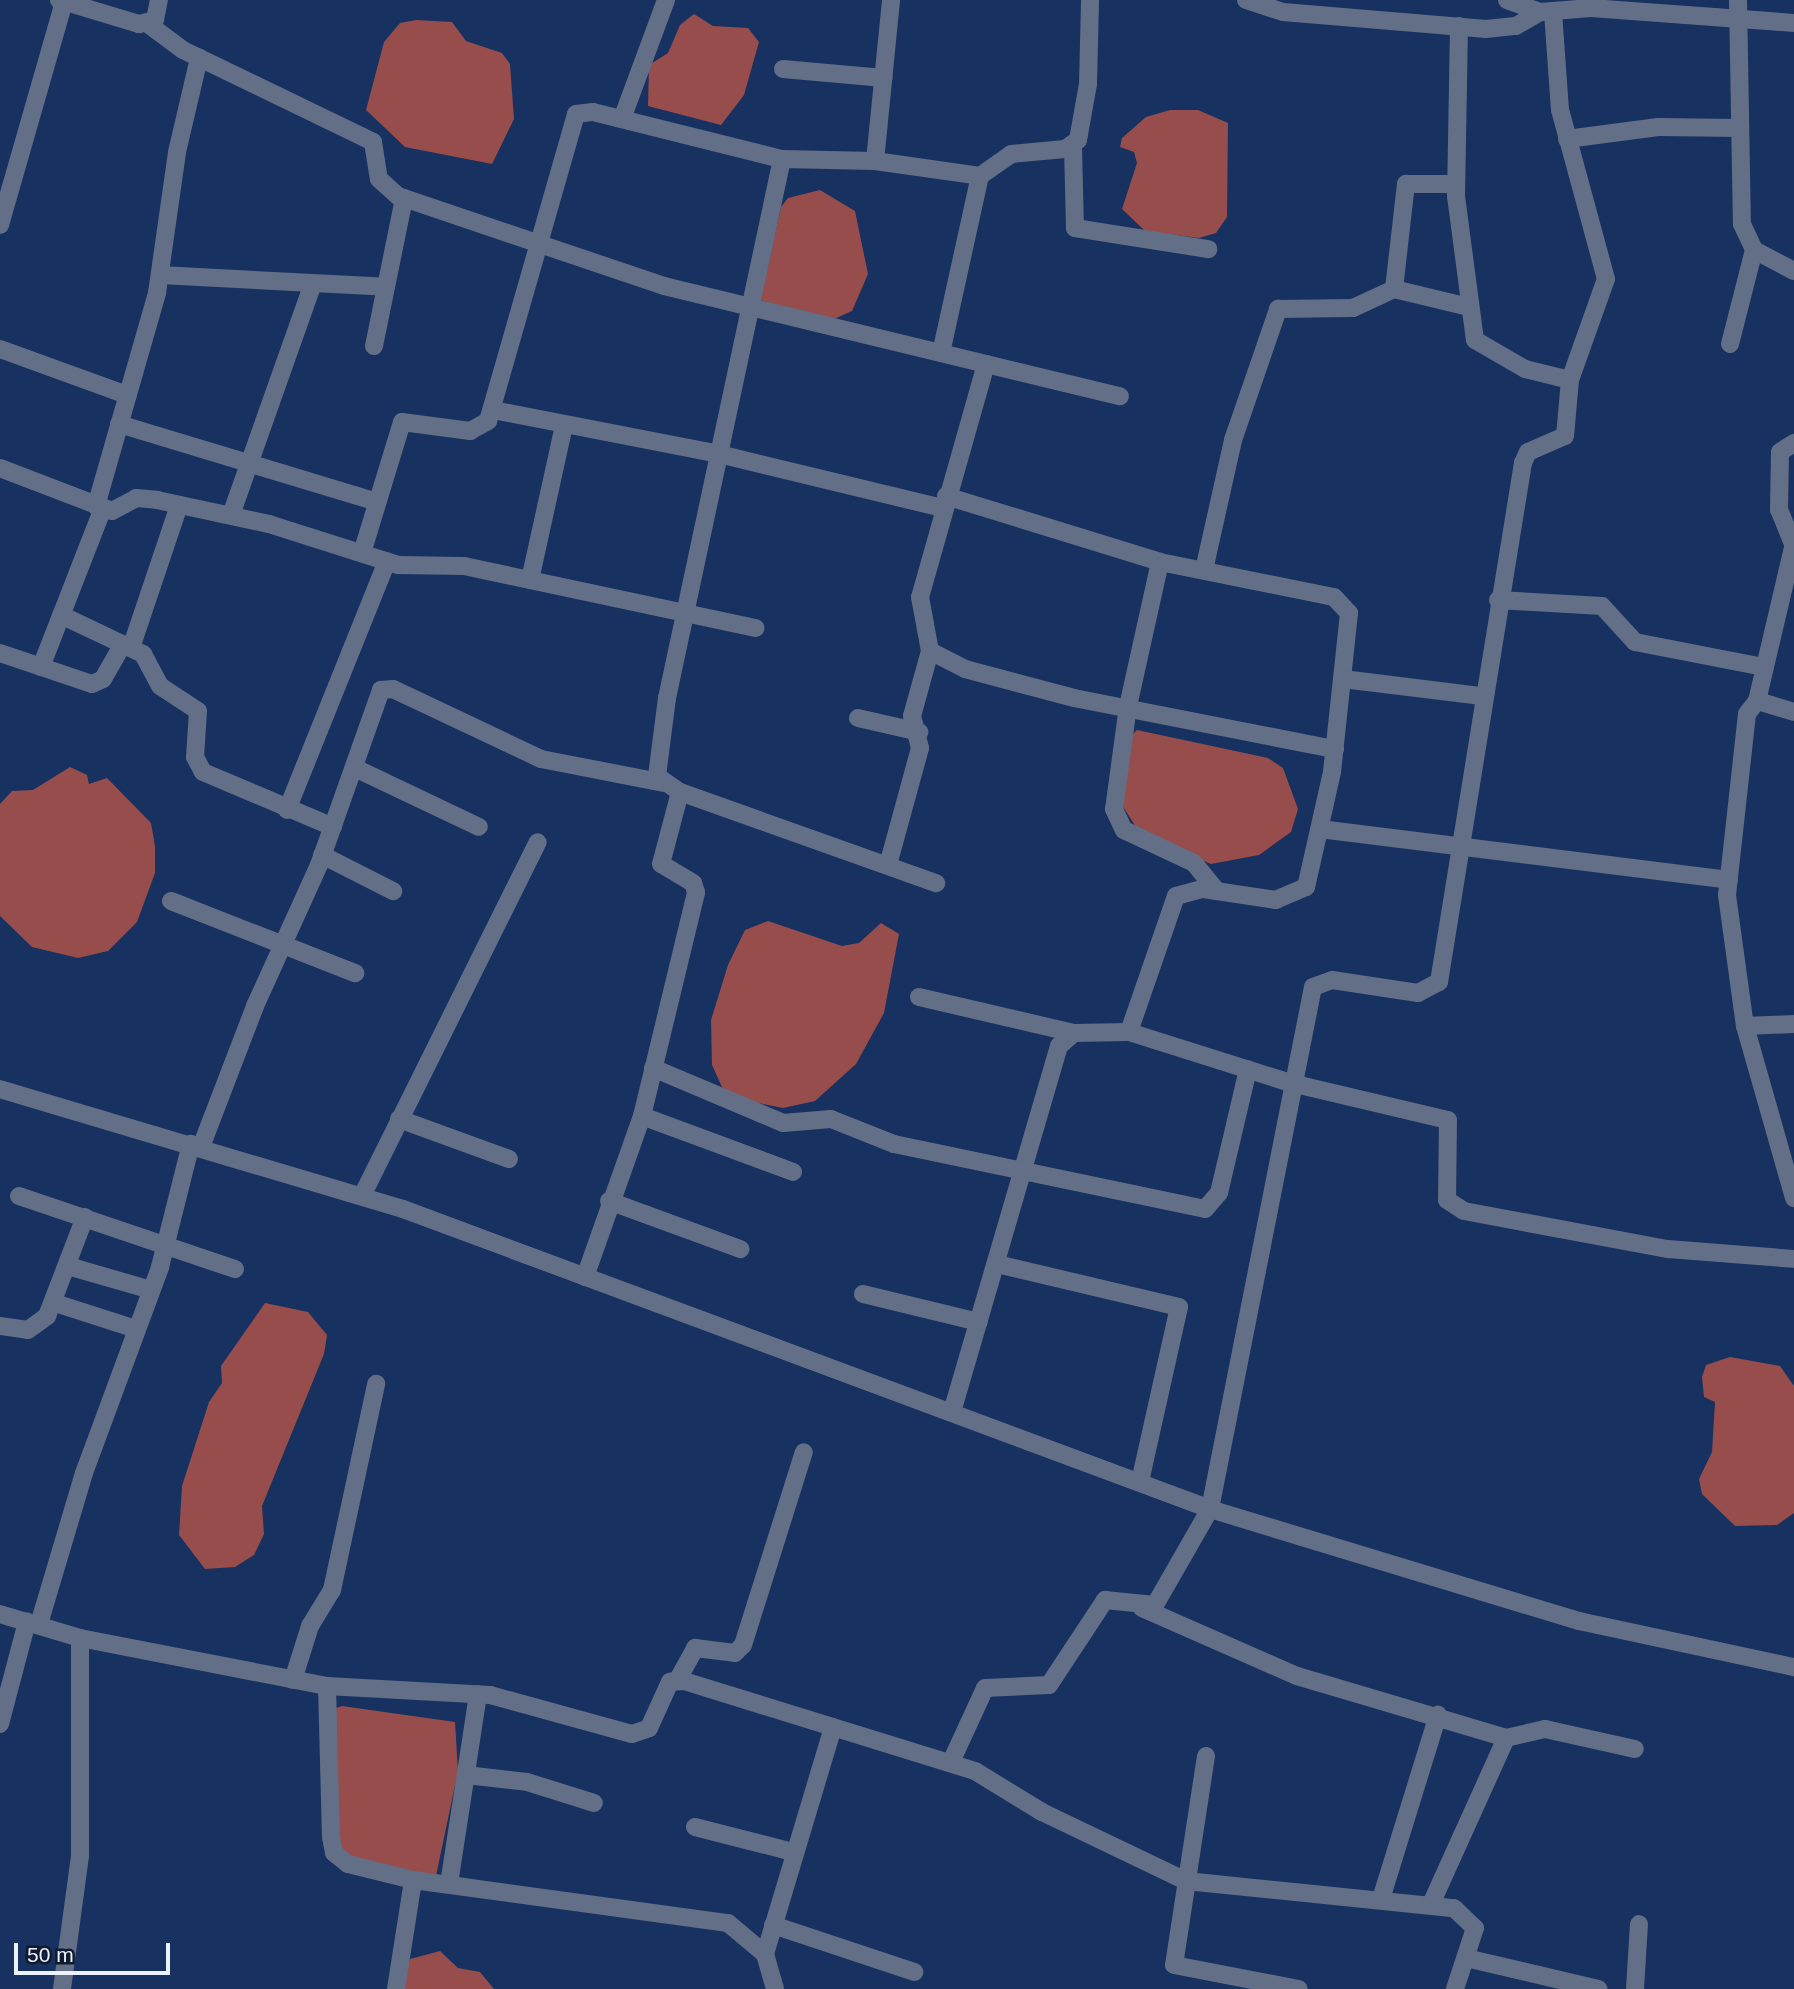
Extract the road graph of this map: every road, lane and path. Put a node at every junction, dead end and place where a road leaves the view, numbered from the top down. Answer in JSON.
{"nodes":[{"id":1,"x":159,"y":0,"type":"edge"},
{"id":2,"x":666,"y":0,"type":"edge"},
{"id":3,"x":891,"y":0,"type":"edge"},
{"id":4,"x":1090,"y":0,"type":"edge"},
{"id":5,"x":1246,"y":0,"type":"edge"},
{"id":6,"x":1507,"y":0,"type":"edge"},
{"id":7,"x":1738,"y":0,"type":"edge"},
{"id":8,"x":61,"y":1,"type":"edge"},
{"id":9,"x":1591,"y":4,"type":"edge"},
{"id":10,"x":1547,"y":13,"type":"junction"},
{"id":11,"x":1736,"y":19,"type":"junction"},
{"id":12,"x":1794,"y":23,"type":"edge"},
{"id":13,"x":148,"y":24,"type":"junction"},
{"id":14,"x":1459,"y":26,"type":"junction"},
{"id":15,"x":199,"y":58,"type":"junction"},
{"id":16,"x":783,"y":69,"type":"dead end"},
{"id":17,"x":884,"y":78,"type":"junction"},
{"id":18,"x":622,"y":119,"type":"junction"},
{"id":19,"x":1738,"y":128,"type":"junction"},
{"id":20,"x":1567,"y":139,"type":"junction"},
{"id":21,"x":1073,"y":147,"type":"junction"},
{"id":22,"x":782,"y":159,"type":"junction"},
{"id":23,"x":875,"y":161,"type":"junction"},
{"id":24,"x":980,"y":176,"type":"junction"},
{"id":25,"x":1455,"y":184,"type":"junction"},
{"id":26,"x":404,"y":198,"type":"junction"},
{"id":27,"x":0,"y":225,"type":"edge"},
{"id":28,"x":535,"y":242,"type":"junction"},
{"id":29,"x":1208,"y":249,"type":"dead end"},
{"id":30,"x":1754,"y":250,"type":"junction"},
{"id":31,"x":1794,"y":271,"type":"edge"},
{"id":32,"x":160,"y":275,"type":"junction"},
{"id":33,"x":313,"y":284,"type":"junction"},
{"id":34,"x":386,"y":287,"type":"junction"},
{"id":35,"x":1394,"y":289,"type":"junction"},
{"id":36,"x":749,"y":306,"type":"junction"},
{"id":37,"x":1469,"y":307,"type":"junction"},
{"id":38,"x":1730,"y":344,"type":"dead end"},
{"id":39,"x":374,"y":346,"type":"dead end"},
{"id":40,"x":0,"y":349,"type":"edge"},
{"id":41,"x":941,"y":353,"type":"junction"},
{"id":42,"x":986,"y":364,"type":"junction"},
{"id":43,"x":1570,"y":380,"type":"junction"},
{"id":44,"x":127,"y":396,"type":"junction"},
{"id":45,"x":1120,"y":396,"type":"dead end"},
{"id":46,"x":493,"y":410,"type":"junction"},
{"id":47,"x":119,"y":424,"type":"junction"},
{"id":48,"x":564,"y":425,"type":"junction"},
{"id":49,"x":1794,"y":443,"type":"edge"},
{"id":50,"x":719,"y":454,"type":"junction"},
{"id":51,"x":252,"y":462,"type":"junction"},
{"id":52,"x":0,"y":468,"type":"edge"},
{"id":53,"x":378,"y":502,"type":"junction"},
{"id":54,"x":944,"y":502,"type":"junction"},
{"id":55,"x":179,"y":505,"type":"junction"},
{"id":56,"x":99,"y":507,"type":"junction"},
{"id":57,"x":231,"y":515,"type":"junction"},
{"id":58,"x":1794,"y":543,"type":"edge"},
{"id":59,"x":362,"y":553,"type":"junction"},
{"id":60,"x":387,"y":561,"type":"junction"},
{"id":61,"x":1160,"y":562,"type":"junction"},
{"id":62,"x":1204,"y":570,"type":"junction"},
{"id":63,"x":530,"y":580,"type":"junction"},
{"id":64,"x":1498,"y":600,"type":"junction"},
{"id":65,"x":61,"y":615,"type":"junction"},
{"id":66,"x":685,"y":615,"type":"junction"},
{"id":67,"x":755,"y":628,"type":"dead end"},
{"id":68,"x":127,"y":646,"type":"junction"},
{"id":69,"x":930,"y":651,"type":"junction"},
{"id":70,"x":0,"y":653,"type":"edge"},
{"id":71,"x":41,"y":667,"type":"junction"},
{"id":72,"x":1764,"y":667,"type":"junction"},
{"id":73,"x":1343,"y":679,"type":"junction"},
{"id":74,"x":1482,"y":696,"type":"junction"},
{"id":75,"x":1757,"y":701,"type":"junction"},
{"id":76,"x":1128,"y":706,"type":"junction"},
{"id":77,"x":1794,"y":712,"type":"edge"},
{"id":78,"x":858,"y":718,"type":"dead end"},
{"id":79,"x":919,"y":732,"type":"junction"},
{"id":80,"x":1335,"y":749,"type":"junction"},
{"id":81,"x":355,"y":768,"type":"junction"},
{"id":82,"x":672,"y":788,"type":"junction"},
{"id":83,"x":287,"y":810,"type":"junction"},
{"id":84,"x":333,"y":827,"type":"junction"},
{"id":85,"x":479,"y":827,"type":"dead end"},
{"id":86,"x":1320,"y":829,"type":"junction"},
{"id":87,"x":538,"y":842,"type":"dead end"},
{"id":88,"x":1461,"y":848,"type":"junction"},
{"id":89,"x":322,"y":855,"type":"junction"},
{"id":90,"x":888,"y":865,"type":"junction"},
{"id":91,"x":1729,"y":880,"type":"junction"},
{"id":92,"x":936,"y":883,"type":"dead end"},
{"id":93,"x":393,"y":891,"type":"dead end"},
{"id":94,"x":1217,"y":891,"type":"junction"},
{"id":95,"x":171,"y":901,"type":"dead end"},
{"id":96,"x":281,"y":949,"type":"junction"},
{"id":97,"x":355,"y":973,"type":"dead end"},
{"id":98,"x":919,"y":997,"type":"dead end"},
{"id":99,"x":1794,"y":1024,"type":"edge"},
{"id":100,"x":1745,"y":1026,"type":"junction"},
{"id":101,"x":1129,"y":1031,"type":"junction"},
{"id":102,"x":1074,"y":1033,"type":"junction"},
{"id":103,"x":653,"y":1068,"type":"junction"},
{"id":104,"x":1248,"y":1069,"type":"junction"},
{"id":105,"x":1291,"y":1083,"type":"junction"},
{"id":106,"x":0,"y":1089,"type":"edge"},
{"id":107,"x":642,"y":1116,"type":"junction"},
{"id":108,"x":399,"y":1119,"type":"junction"},
{"id":109,"x":196,"y":1145,"type":"junction"},
{"id":110,"x":509,"y":1159,"type":"dead end"},
{"id":111,"x":793,"y":1172,"type":"dead end"},
{"id":112,"x":1024,"y":1173,"type":"junction"},
{"id":113,"x":19,"y":1196,"type":"dead end"},
{"id":114,"x":362,"y":1196,"type":"junction"},
{"id":115,"x":1794,"y":1198,"type":"edge"},
{"id":116,"x":609,"y":1201,"type":"junction"},
{"id":117,"x":85,"y":1217,"type":"junction"},
{"id":118,"x":167,"y":1244,"type":"junction"},
{"id":119,"x":740,"y":1249,"type":"dead end"},
{"id":120,"x":1794,"y":1259,"type":"edge"},
{"id":121,"x":997,"y":1264,"type":"junction"},
{"id":122,"x":68,"y":1266,"type":"junction"},
{"id":123,"x":234,"y":1269,"type":"dead end"},
{"id":124,"x":585,"y":1277,"type":"junction"},
{"id":125,"x":151,"y":1290,"type":"junction"},
{"id":126,"x":863,"y":1294,"type":"dead end"},
{"id":127,"x":55,"y":1303,"type":"junction"},
{"id":128,"x":979,"y":1322,"type":"junction"},
{"id":129,"x":0,"y":1326,"type":"edge"},
{"id":130,"x":136,"y":1328,"type":"junction"},
{"id":131,"x":376,"y":1384,"type":"dead end"},
{"id":132,"x":952,"y":1413,"type":"junction"},
{"id":133,"x":804,"y":1451,"type":"dead end"},
{"id":134,"x":1140,"y":1481,"type":"junction"},
{"id":135,"x":1210,"y":1509,"type":"junction"},
{"id":136,"x":1142,"y":1608,"type":"junction"},
{"id":137,"x":0,"y":1614,"type":"edge"},
{"id":138,"x":33,"y":1623,"type":"junction"},
{"id":139,"x":80,"y":1637,"type":"junction"},
{"id":140,"x":1794,"y":1667,"type":"edge"},
{"id":141,"x":293,"y":1680,"type":"junction"},
{"id":142,"x":677,"y":1681,"type":"junction"},
{"id":143,"x":327,"y":1686,"type":"junction"},
{"id":144,"x":478,"y":1694,"type":"junction"},
{"id":145,"x":1438,"y":1715,"type":"junction"},
{"id":146,"x":0,"y":1724,"type":"edge"},
{"id":147,"x":833,"y":1727,"type":"junction"},
{"id":148,"x":1506,"y":1738,"type":"junction"},
{"id":149,"x":1635,"y":1749,"type":"dead end"},
{"id":150,"x":1206,"y":1756,"type":"dead end"},
{"id":151,"x":951,"y":1762,"type":"junction"},
{"id":152,"x":466,"y":1775,"type":"junction"},
{"id":153,"x":594,"y":1803,"type":"dead end"},
{"id":154,"x":695,"y":1827,"type":"dead end"},
{"id":155,"x":793,"y":1852,"type":"junction"},
{"id":156,"x":413,"y":1881,"type":"junction"},
{"id":157,"x":1186,"y":1881,"type":"junction"},
{"id":158,"x":449,"y":1884,"type":"junction"},
{"id":159,"x":1381,"y":1899,"type":"junction"},
{"id":160,"x":1432,"y":1902,"type":"junction"},
{"id":161,"x":1639,"y":1924,"type":"dead end"},
{"id":162,"x":773,"y":1925,"type":"junction"},
{"id":163,"x":765,"y":1954,"type":"junction"},
{"id":164,"x":1466,"y":1958,"type":"junction"},
{"id":165,"x":914,"y":1972,"type":"dead end"},
{"id":166,"x":1268,"y":1987,"type":"edge"},
{"id":167,"x":62,"y":1989,"type":"edge"},
{"id":168,"x":396,"y":1989,"type":"edge"},
{"id":169,"x":775,"y":1989,"type":"edge"},
{"id":170,"x":1299,"y":1989,"type":"edge"},
{"id":171,"x":1455,"y":1989,"type":"edge"},
{"id":172,"x":1598,"y":1989,"type":"edge"},
{"id":173,"x":1635,"y":1989,"type":"edge"}],
"edges":[{"from":1,"to":13,"type":"street"},
{"from":2,"to":18,"type":"street"},
{"from":3,"to":17,"type":"street"},
{"from":4,"to":21,"type":"street"},
{"from":5,"to":14,"type":"street"},
{"from":6,"to":10,"type":"street"},
{"from":7,"to":11,"type":"street"},
{"from":8,"to":13,"type":"street"},
{"from":8,"to":27,"type":"street"},
{"from":9,"to":10,"type":"street"},
{"from":9,"to":11,"type":"street"},
{"from":10,"to":14,"type":"street"},
{"from":10,"to":20,"type":"street"},
{"from":11,"to":12,"type":"street"},
{"from":11,"to":19,"type":"street"},
{"from":13,"to":15,"type":"street"},
{"from":14,"to":25,"type":"street"},
{"from":15,"to":26,"type":"street"},
{"from":15,"to":32,"type":"street"},
{"from":16,"to":17,"type":"street"},
{"from":17,"to":23,"type":"street"},
{"from":18,"to":22,"type":"street"},
{"from":18,"to":28,"type":"street"},
{"from":19,"to":20,"type":"street"},
{"from":19,"to":30,"type":"street"},
{"from":20,"to":43,"type":"street"},
{"from":21,"to":24,"type":"street"},
{"from":21,"to":29,"type":"street"},
{"from":22,"to":23,"type":"street"},
{"from":22,"to":36,"type":"street"},
{"from":23,"to":24,"type":"street"},
{"from":24,"to":41,"type":"street"},
{"from":25,"to":35,"type":"street"},
{"from":25,"to":37,"type":"street"},
{"from":26,"to":28,"type":"street"},
{"from":26,"to":34,"type":"street"},
{"from":28,"to":36,"type":"street"},
{"from":28,"to":46,"type":"street"},
{"from":30,"to":31,"type":"street"},
{"from":30,"to":38,"type":"street"},
{"from":32,"to":33,"type":"street"},
{"from":32,"to":44,"type":"street"},
{"from":33,"to":34,"type":"street"},
{"from":33,"to":51,"type":"street"},
{"from":34,"to":39,"type":"street"},
{"from":35,"to":37,"type":"street"},
{"from":35,"to":62,"type":"street"},
{"from":36,"to":41,"type":"street"},
{"from":36,"to":50,"type":"street"},
{"from":37,"to":43,"type":"street"},
{"from":40,"to":44,"type":"street"},
{"from":41,"to":42,"type":"street"},
{"from":42,"to":45,"type":"street"},
{"from":42,"to":54,"type":"street"},
{"from":43,"to":64,"type":"street"},
{"from":44,"to":47,"type":"street"},
{"from":46,"to":48,"type":"street"},
{"from":46,"to":53,"type":"street"},
{"from":47,"to":51,"type":"street"},
{"from":47,"to":56,"type":"street"},
{"from":48,"to":50,"type":"street"},
{"from":48,"to":63,"type":"street"},
{"from":49,"to":58,"type":"street"},
{"from":50,"to":54,"type":"street"},
{"from":50,"to":66,"type":"street"},
{"from":51,"to":53,"type":"street"},
{"from":51,"to":57,"type":"street"},
{"from":52,"to":56,"type":"street"},
{"from":53,"to":59,"type":"street"},
{"from":54,"to":61,"type":"street"},
{"from":54,"to":69,"type":"street"},
{"from":55,"to":56,"type":"street"},
{"from":55,"to":57,"type":"street"},
{"from":55,"to":68,"type":"street"},
{"from":56,"to":65,"type":"street"},
{"from":57,"to":59,"type":"street"},
{"from":58,"to":72,"type":"street"},
{"from":59,"to":60,"type":"street"},
{"from":60,"to":63,"type":"street"},
{"from":60,"to":83,"type":"street"},
{"from":61,"to":62,"type":"street"},
{"from":61,"to":76,"type":"street"},
{"from":62,"to":73,"type":"street"},
{"from":63,"to":66,"type":"street"},
{"from":64,"to":72,"type":"street"},
{"from":64,"to":74,"type":"street"},
{"from":65,"to":68,"type":"street"},
{"from":65,"to":71,"type":"street"},
{"from":66,"to":67,"type":"street"},
{"from":66,"to":82,"type":"street"},
{"from":68,"to":71,"type":"street"},
{"from":68,"to":83,"type":"street"},
{"from":69,"to":76,"type":"street"},
{"from":69,"to":79,"type":"street"},
{"from":70,"to":71,"type":"street"},
{"from":72,"to":75,"type":"street"},
{"from":73,"to":74,"type":"street"},
{"from":73,"to":80,"type":"street"},
{"from":74,"to":88,"type":"street"},
{"from":75,"to":77,"type":"street"},
{"from":75,"to":91,"type":"street"},
{"from":76,"to":80,"type":"street"},
{"from":76,"to":94,"type":"street"},
{"from":78,"to":79,"type":"street"},
{"from":79,"to":90,"type":"street"},
{"from":80,"to":86,"type":"street"},
{"from":81,"to":82,"type":"street"},
{"from":81,"to":84,"type":"street"},
{"from":81,"to":85,"type":"street"},
{"from":82,"to":90,"type":"street"},
{"from":82,"to":103,"type":"street"},
{"from":83,"to":84,"type":"street"},
{"from":84,"to":89,"type":"street"},
{"from":86,"to":88,"type":"street"},
{"from":86,"to":94,"type":"street"},
{"from":87,"to":108,"type":"street"},
{"from":88,"to":91,"type":"street"},
{"from":88,"to":105,"type":"street"},
{"from":89,"to":93,"type":"street"},
{"from":89,"to":96,"type":"street"},
{"from":90,"to":92,"type":"street"},
{"from":91,"to":100,"type":"street"},
{"from":94,"to":101,"type":"street"},
{"from":95,"to":96,"type":"street"},
{"from":96,"to":97,"type":"street"},
{"from":96,"to":109,"type":"street"},
{"from":98,"to":102,"type":"street"},
{"from":99,"to":100,"type":"street"},
{"from":100,"to":115,"type":"street"},
{"from":101,"to":102,"type":"street"},
{"from":101,"to":104,"type":"street"},
{"from":102,"to":112,"type":"street"},
{"from":103,"to":107,"type":"street"},
{"from":103,"to":112,"type":"street"},
{"from":104,"to":105,"type":"street"},
{"from":104,"to":112,"type":"street"},
{"from":105,"to":120,"type":"street"},
{"from":105,"to":135,"type":"street"},
{"from":106,"to":109,"type":"street"},
{"from":107,"to":111,"type":"street"},
{"from":107,"to":116,"type":"street"},
{"from":108,"to":110,"type":"street"},
{"from":108,"to":114,"type":"street"},
{"from":109,"to":114,"type":"street"},
{"from":109,"to":118,"type":"street"},
{"from":112,"to":121,"type":"street"},
{"from":113,"to":117,"type":"street"},
{"from":114,"to":124,"type":"street"},
{"from":116,"to":119,"type":"street"},
{"from":116,"to":124,"type":"street"},
{"from":117,"to":118,"type":"street"},
{"from":117,"to":122,"type":"street"},
{"from":118,"to":123,"type":"street"},
{"from":118,"to":125,"type":"street"},
{"from":121,"to":128,"type":"street"},
{"from":121,"to":134,"type":"street"},
{"from":122,"to":125,"type":"street"},
{"from":122,"to":127,"type":"street"},
{"from":124,"to":132,"type":"street"},
{"from":125,"to":130,"type":"street"},
{"from":126,"to":128,"type":"street"},
{"from":127,"to":129,"type":"street"},
{"from":127,"to":130,"type":"street"},
{"from":128,"to":132,"type":"street"},
{"from":130,"to":138,"type":"street"},
{"from":131,"to":141,"type":"street"},
{"from":132,"to":134,"type":"street"},
{"from":133,"to":142,"type":"street"},
{"from":134,"to":135,"type":"street"},
{"from":135,"to":136,"type":"street"},
{"from":135,"to":140,"type":"street"},
{"from":136,"to":145,"type":"street"},
{"from":136,"to":151,"type":"street"},
{"from":137,"to":138,"type":"street"},
{"from":138,"to":139,"type":"street"},
{"from":138,"to":146,"type":"street"},
{"from":139,"to":141,"type":"street"},
{"from":139,"to":167,"type":"street"},
{"from":141,"to":143,"type":"street"},
{"from":142,"to":144,"type":"street"},
{"from":142,"to":147,"type":"street"},
{"from":143,"to":144,"type":"street"},
{"from":143,"to":156,"type":"street"},
{"from":144,"to":152,"type":"street"},
{"from":145,"to":148,"type":"street"},
{"from":145,"to":159,"type":"street"},
{"from":147,"to":151,"type":"street"},
{"from":147,"to":155,"type":"street"},
{"from":148,"to":149,"type":"street"},
{"from":148,"to":160,"type":"street"},
{"from":150,"to":157,"type":"street"},
{"from":151,"to":157,"type":"street"},
{"from":152,"to":153,"type":"street"},
{"from":152,"to":158,"type":"street"},
{"from":154,"to":155,"type":"street"},
{"from":155,"to":162,"type":"street"},
{"from":156,"to":158,"type":"street"},
{"from":156,"to":168,"type":"street"},
{"from":157,"to":159,"type":"street"},
{"from":157,"to":166,"type":"street"},
{"from":158,"to":163,"type":"street"},
{"from":159,"to":160,"type":"street"},
{"from":160,"to":164,"type":"street"},
{"from":161,"to":173,"type":"street"},
{"from":162,"to":163,"type":"street"},
{"from":162,"to":165,"type":"street"},
{"from":163,"to":169,"type":"street"},
{"from":164,"to":171,"type":"street"},
{"from":164,"to":172,"type":"street"},
{"from":166,"to":170,"type":"street"}]}
